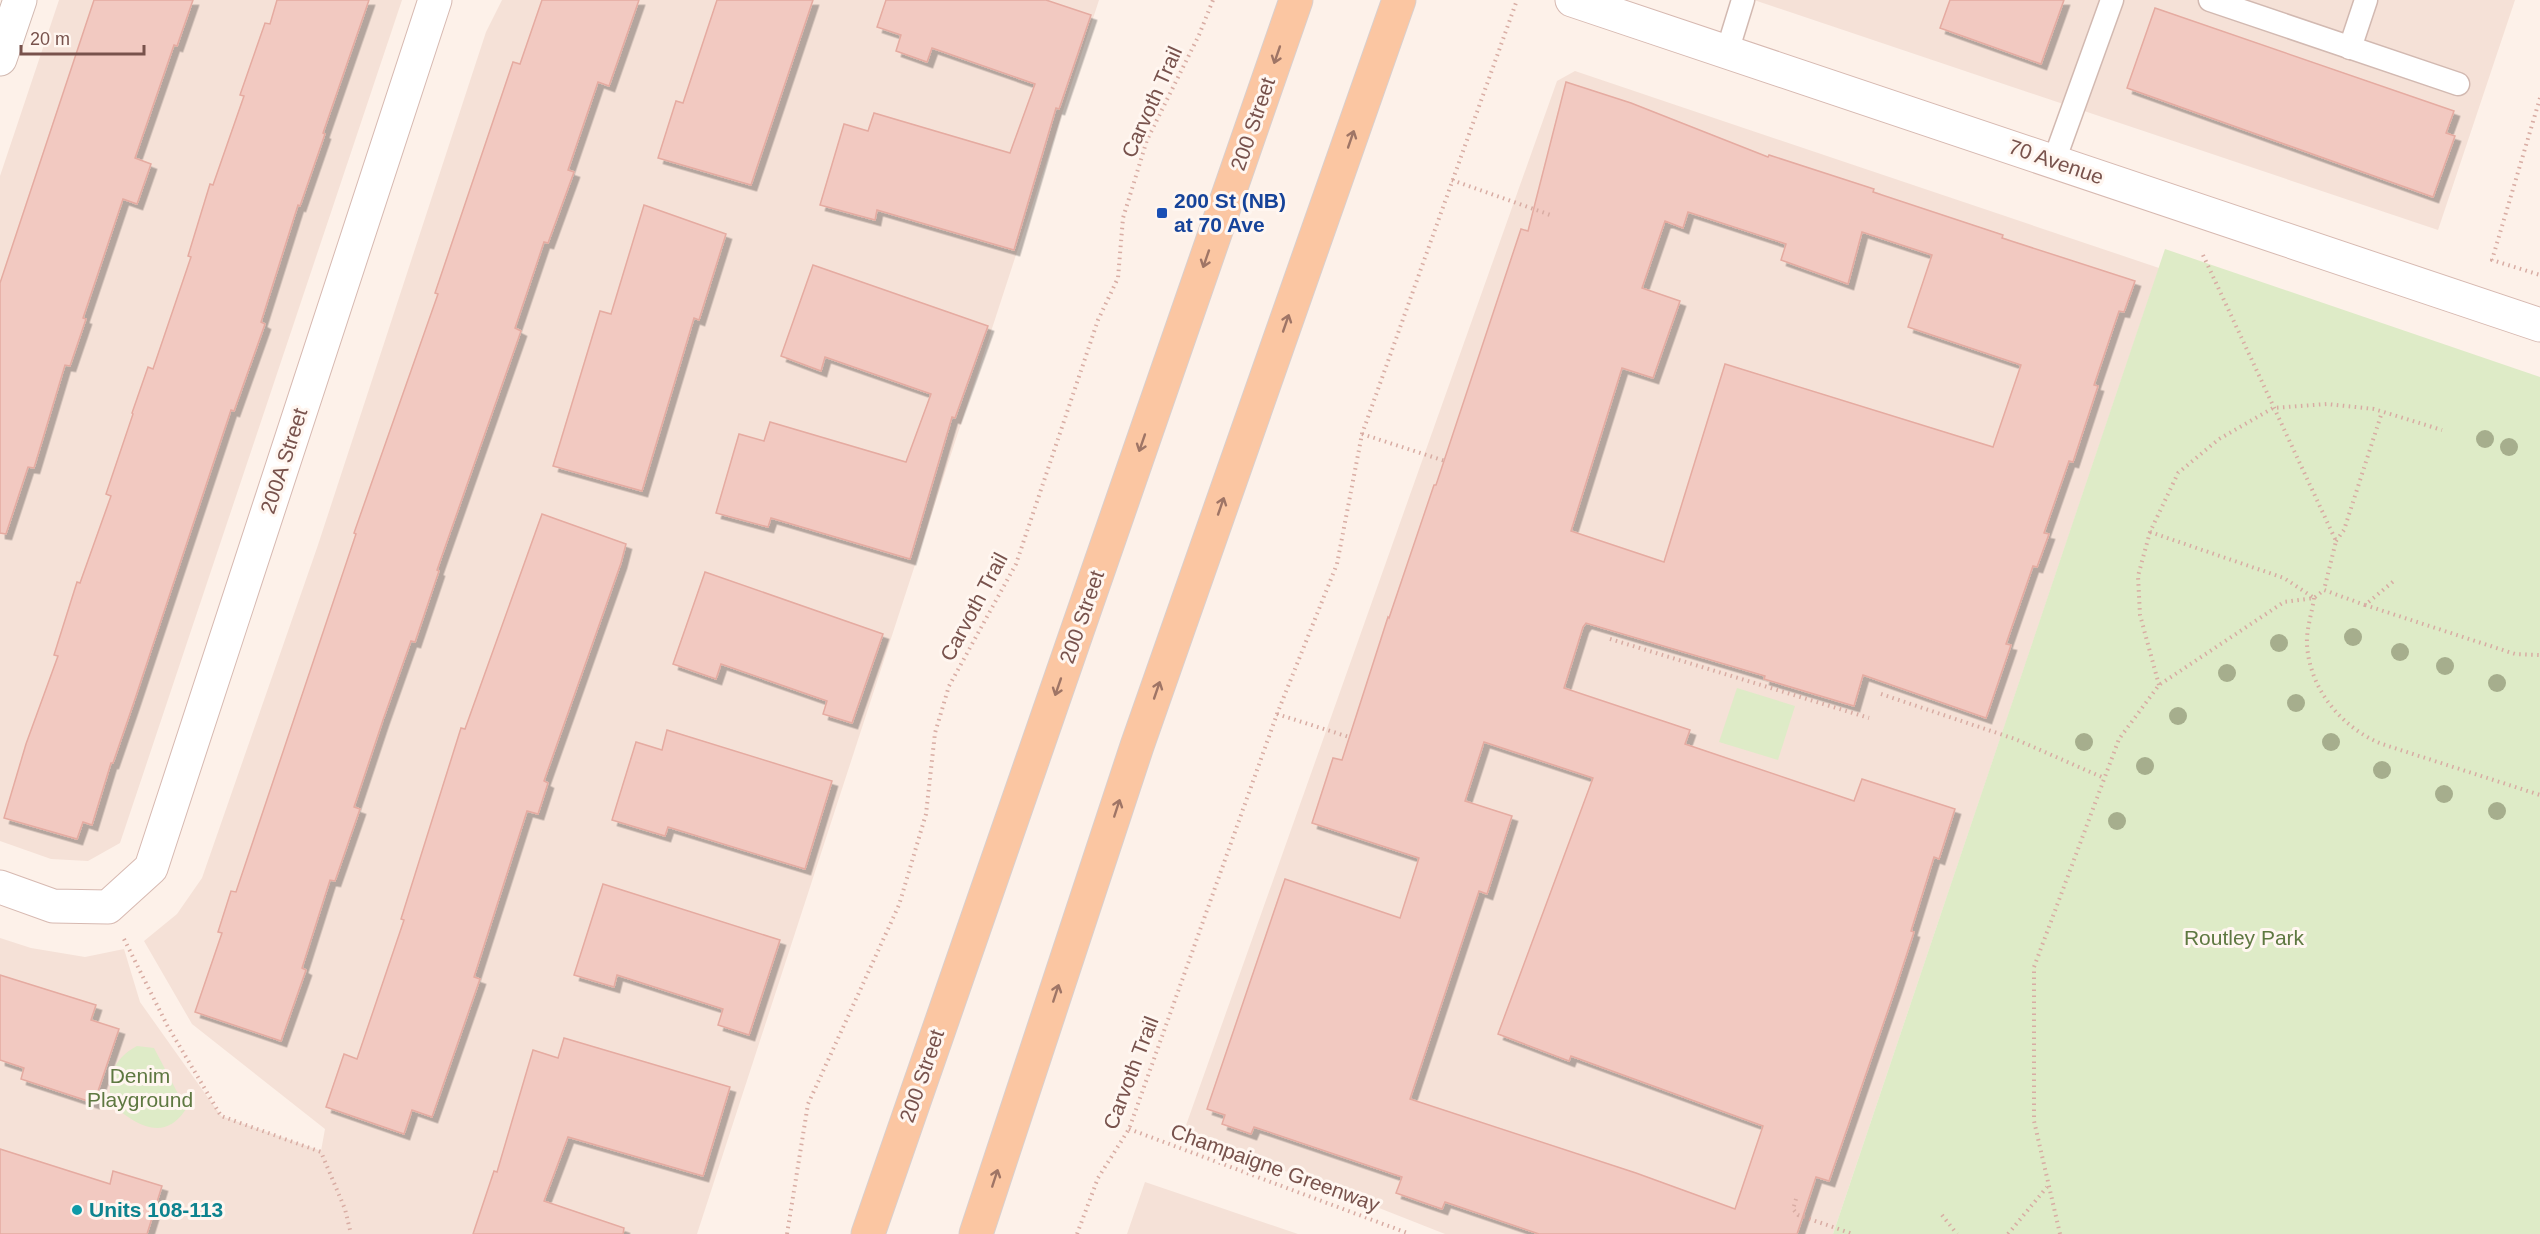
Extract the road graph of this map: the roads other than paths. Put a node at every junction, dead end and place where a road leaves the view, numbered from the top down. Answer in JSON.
{"nodes":[{"id":1,"x":20,"y":0,"type":"edge"},
{"id":2,"x":435,"y":0,"type":"edge"},
{"id":3,"x":1296,"y":0,"type":"edge"},
{"id":4,"x":1400,"y":0,"type":"edge"},
{"id":5,"x":1572,"y":0,"type":"edge"},
{"id":6,"x":1743,"y":0,"type":"edge"},
{"id":7,"x":2112,"y":0,"type":"edge"},
{"id":8,"x":2210,"y":0,"type":"edge"},
{"id":9,"x":2366,"y":0,"type":"edge"},
{"id":10,"x":2350,"y":48,"type":"junction"},
{"id":11,"x":1727,"y":52,"type":"junction"},
{"id":12,"x":0,"y":59,"type":"edge"},
{"id":13,"x":2458,"y":84,"type":"dead end"},
{"id":14,"x":2054,"y":161,"type":"junction"},
{"id":15,"x":2540,"y":325,"type":"edge"},
{"id":16,"x":0,"y":887,"type":"edge"},
{"id":17,"x":868,"y":1234,"type":"edge"},
{"id":18,"x":976,"y":1234,"type":"edge"}],
"edges":[{"from":1,"to":12,"type":"street"},
{"from":2,"to":16,"type":"street","name":"200A Street"},
{"from":3,"to":17,"type":"main road","name":"200 Street","one_way":true},
{"from":18,"to":4,"type":"main road","one_way":true},
{"from":5,"to":11,"type":"street","name":"70 Avenue"},
{"from":6,"to":11,"type":"lane"},
{"from":7,"to":14,"type":"lane"},
{"from":8,"to":10,"type":"lane"},
{"from":9,"to":10,"type":"lane"},
{"from":10,"to":13,"type":"lane"},
{"from":11,"to":14,"type":"street","name":"70 Avenue"},
{"from":14,"to":15,"type":"street","name":"70 Avenue"}]}
